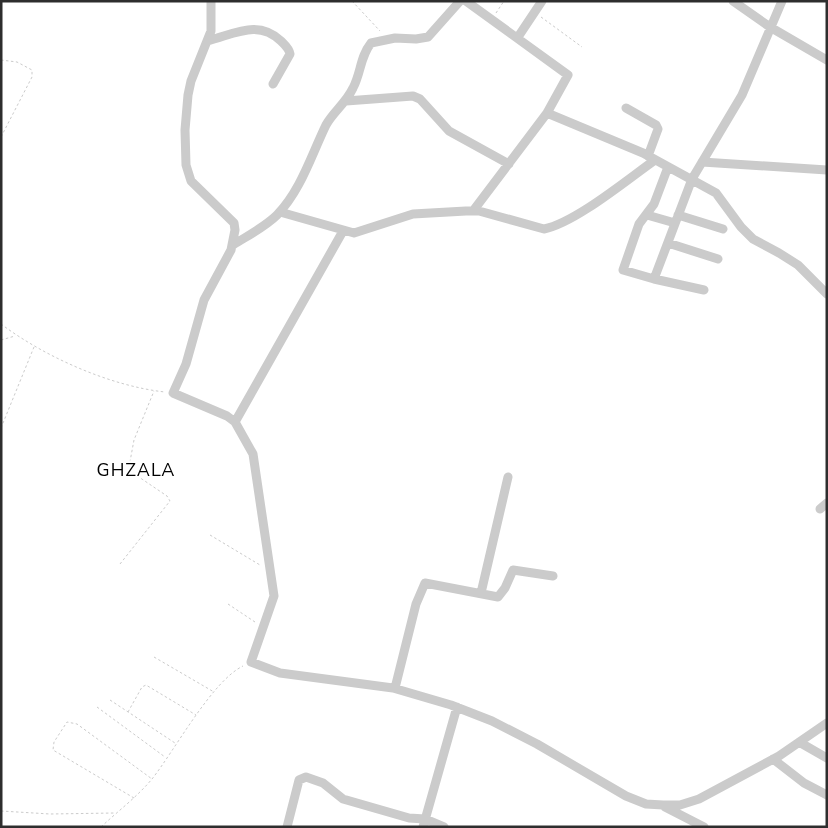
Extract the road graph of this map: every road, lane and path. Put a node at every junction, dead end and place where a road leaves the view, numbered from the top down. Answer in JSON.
{"nodes":[{"id":1,"x":211,"y":1,"type":"edge"},
{"id":2,"x":352,"y":1,"type":"edge"},
{"id":3,"x":460,"y":1,"type":"edge"},
{"id":4,"x":466,"y":1,"type":"edge"},
{"id":5,"x":504,"y":1,"type":"edge"},
{"id":6,"x":542,"y":1,"type":"edge"},
{"id":7,"x":733,"y":1,"type":"edge"},
{"id":8,"x":782,"y":1,"type":"edge"},
{"id":9,"x":534,"y":12,"type":"junction"},
{"id":10,"x":491,"y":18,"type":"junction"},
{"id":11,"x":770,"y":27,"type":"junction"},
{"id":12,"x":518,"y":37,"type":"junction"},
{"id":13,"x":388,"y":39,"type":"junction"},
{"id":14,"x":207,"y":41,"type":"junction"},
{"id":15,"x":582,"y":47,"type":"dead end"},
{"id":16,"x":1,"y":60,"type":"edge"},
{"id":17,"x":827,"y":60,"type":"edge"},
{"id":18,"x":273,"y":84,"type":"dead end"},
{"id":19,"x":346,"y":100,"type":"junction"},
{"id":20,"x":626,"y":108,"type":"dead end"},
{"id":21,"x":547,"y":114,"type":"junction"},
{"id":22,"x":1,"y":137,"type":"edge"},
{"id":23,"x":652,"y":158,"type":"junction"},
{"id":24,"x":702,"y":162,"type":"junction"},
{"id":25,"x":509,"y":164,"type":"junction"},
{"id":26,"x":668,"y":167,"type":"junction"},
{"id":27,"x":827,"y":170,"type":"edge"},
{"id":28,"x":692,"y":179,"type":"junction"},
{"id":29,"x":473,"y":211,"type":"junction"},
{"id":30,"x":280,"y":212,"type":"junction"},
{"id":31,"x":647,"y":215,"type":"junction"},
{"id":32,"x":676,"y":219,"type":"junction"},
{"id":33,"x":723,"y":230,"type":"dead end"},
{"id":34,"x":343,"y":231,"type":"junction"},
{"id":35,"x":668,"y":244,"type":"junction"},
{"id":36,"x":233,"y":245,"type":"junction"},
{"id":37,"x":718,"y":259,"type":"dead end"},
{"id":38,"x":654,"y":279,"type":"junction"},
{"id":39,"x":704,"y":290,"type":"dead end"},
{"id":40,"x":827,"y":294,"type":"edge"},
{"id":41,"x":1,"y":324,"type":"edge"},
{"id":42,"x":16,"y":335,"type":"junction"},
{"id":43,"x":1,"y":340,"type":"edge"},
{"id":44,"x":35,"y":346,"type":"junction"},
{"id":45,"x":154,"y":391,"type":"junction"},
{"id":46,"x":173,"y":393,"type":"junction"},
{"id":47,"x":235,"y":422,"type":"junction"},
{"id":48,"x":1,"y":428,"type":"edge"},
{"id":49,"x":508,"y":477,"type":"dead end"},
{"id":50,"x":210,"y":535,"type":"dead end"},
{"id":51,"x":120,"y":564,"type":"dead end"},
{"id":52,"x":272,"y":572,"type":"junction"},
{"id":53,"x":553,"y":576,"type":"dead end"},
{"id":54,"x":481,"y":593,"type":"junction"},
{"id":55,"x":228,"y":604,"type":"dead end"},
{"id":56,"x":264,"y":627,"type":"junction"},
{"id":57,"x":154,"y":657,"type":"dead end"},
{"id":58,"x":251,"y":662,"type":"junction"},
{"id":59,"x":395,"y":688,"type":"junction"},
{"id":60,"x":215,"y":693,"type":"junction"},
{"id":61,"x":110,"y":700,"type":"dead end"},
{"id":62,"x":97,"y":707,"type":"dead end"},
{"id":63,"x":457,"y":707,"type":"junction"},
{"id":64,"x":128,"y":712,"type":"junction"},
{"id":65,"x":197,"y":715,"type":"junction"},
{"id":66,"x":827,"y":723,"type":"edge"},
{"id":67,"x":799,"y":742,"type":"junction"},
{"id":68,"x":176,"y":744,"type":"junction"},
{"id":69,"x":166,"y":758,"type":"junction"},
{"id":70,"x":827,"y":758,"type":"edge"},
{"id":71,"x":773,"y":759,"type":"junction"},
{"id":72,"x":152,"y":779,"type":"junction"},
{"id":73,"x":827,"y":795,"type":"edge"},
{"id":74,"x":134,"y":798,"type":"junction"},
{"id":75,"x":663,"y":806,"type":"junction"},
{"id":76,"x":1,"y":811,"type":"edge"},
{"id":77,"x":116,"y":813,"type":"junction"},
{"id":78,"x":424,"y":823,"type":"edge"},
{"id":79,"x":101,"y":827,"type":"edge"},
{"id":80,"x":287,"y":827,"type":"edge"},
{"id":81,"x":444,"y":827,"type":"edge"},
{"id":82,"x":704,"y":827,"type":"edge"}],
"edges":[{"from":1,"to":14,"type":"street"},
{"from":2,"to":13,"type":"path"},
{"from":3,"to":13,"type":"street"},
{"from":4,"to":10,"type":"street"},
{"from":5,"to":10,"type":"path"},
{"from":6,"to":9,"type":"street"},
{"from":7,"to":11,"type":"street"},
{"from":8,"to":11,"type":"street"},
{"from":9,"to":12,"type":"street"},
{"from":9,"to":15,"type":"path"},
{"from":10,"to":12,"type":"street"},
{"from":11,"to":17,"type":"street"},
{"from":11,"to":24,"type":"street"},
{"from":12,"to":21,"type":"street"},
{"from":13,"to":19,"type":"street"},
{"from":14,"to":18,"type":"street"},
{"from":14,"to":36,"type":"street"},
{"from":16,"to":22,"type":"path"},
{"from":19,"to":25,"type":"street"},
{"from":19,"to":30,"type":"street"},
{"from":20,"to":23,"type":"street"},
{"from":21,"to":23,"type":"street"},
{"from":21,"to":25,"type":"street"},
{"from":23,"to":26,"type":"street"},
{"from":23,"to":29,"type":"street"},
{"from":24,"to":27,"type":"street"},
{"from":24,"to":28,"type":"street"},
{"from":25,"to":29,"type":"street"},
{"from":26,"to":28,"type":"street"},
{"from":26,"to":31,"type":"street"},
{"from":28,"to":32,"type":"street"},
{"from":28,"to":40,"type":"street"},
{"from":29,"to":34,"type":"street"},
{"from":30,"to":34,"type":"street"},
{"from":30,"to":36,"type":"street"},
{"from":31,"to":32,"type":"street"},
{"from":31,"to":38,"type":"street"},
{"from":32,"to":33,"type":"street"},
{"from":32,"to":35,"type":"street"},
{"from":34,"to":47,"type":"street"},
{"from":35,"to":37,"type":"street"},
{"from":35,"to":38,"type":"street"},
{"from":36,"to":46,"type":"street"},
{"from":38,"to":39,"type":"street"},
{"from":41,"to":42,"type":"path"},
{"from":42,"to":43,"type":"path"},
{"from":42,"to":44,"type":"path"},
{"from":44,"to":45,"type":"path"},
{"from":44,"to":48,"type":"path"},
{"from":45,"to":46,"type":"path"},
{"from":45,"to":51,"type":"path"},
{"from":46,"to":47,"type":"street"},
{"from":47,"to":52,"type":"street"},
{"from":49,"to":54,"type":"street"},
{"from":50,"to":52,"type":"path"},
{"from":52,"to":56,"type":"street"},
{"from":53,"to":54,"type":"street"},
{"from":54,"to":59,"type":"street"},
{"from":55,"to":56,"type":"path"},
{"from":56,"to":58,"type":"street"},
{"from":57,"to":60,"type":"path"},
{"from":58,"to":59,"type":"street"},
{"from":58,"to":60,"type":"path"},
{"from":59,"to":63,"type":"street"},
{"from":60,"to":65,"type":"path"},
{"from":61,"to":64,"type":"path"},
{"from":62,"to":69,"type":"path"},
{"from":63,"to":75,"type":"street"},
{"from":63,"to":78,"type":"street"},
{"from":64,"to":65,"type":"path"},
{"from":64,"to":68,"type":"path"},
{"from":65,"to":68,"type":"path"},
{"from":66,"to":67,"type":"street"},
{"from":67,"to":70,"type":"street"},
{"from":67,"to":71,"type":"street"},
{"from":68,"to":69,"type":"path"},
{"from":69,"to":72,"type":"path"},
{"from":71,"to":73,"type":"street"},
{"from":71,"to":75,"type":"street"},
{"from":72,"to":74,"type":"path"},
{"from":72,"to":74,"type":"path"},
{"from":74,"to":77,"type":"path"},
{"from":75,"to":82,"type":"street"},
{"from":76,"to":77,"type":"path"},
{"from":77,"to":79,"type":"path"},
{"from":78,"to":80,"type":"street"},
{"from":78,"to":81,"type":"street"}]}
